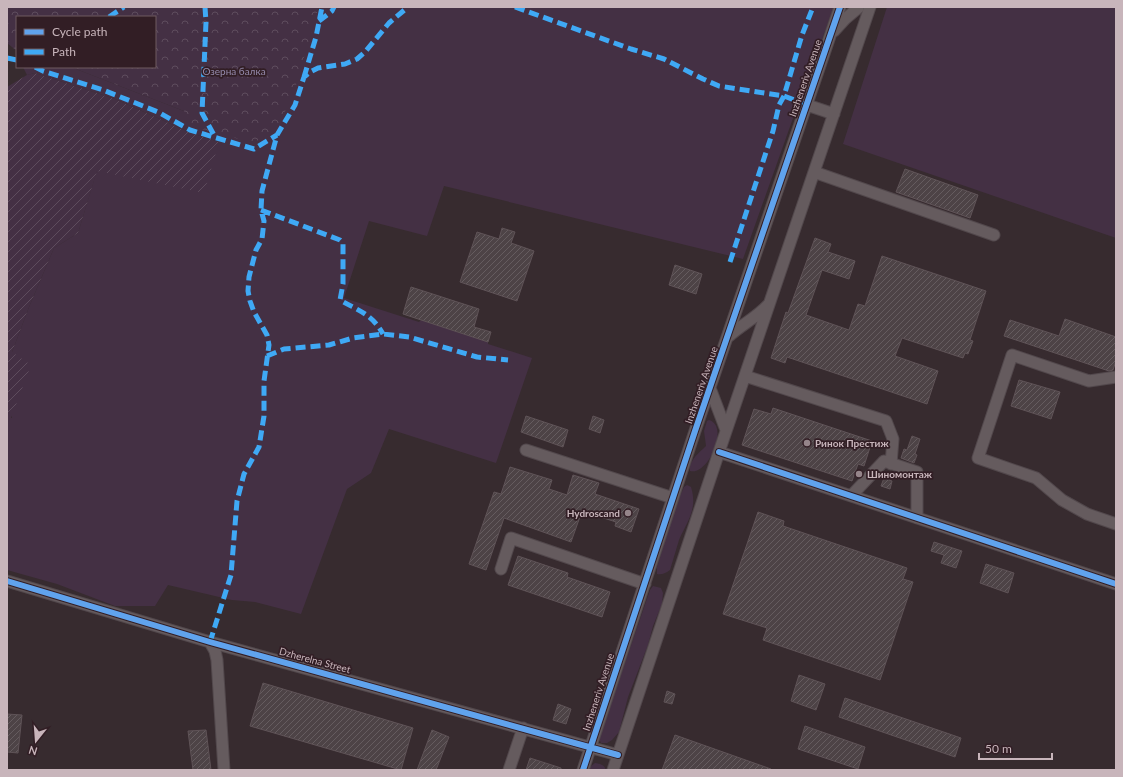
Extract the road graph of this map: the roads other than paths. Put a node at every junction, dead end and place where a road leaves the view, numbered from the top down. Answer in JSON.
{"nodes":[{"id":1,"x":840,"y":7,"type":"edge"},
{"id":2,"x":870,"y":7,"type":"edge"},
{"id":3,"x":858,"y":8,"type":"edge"},
{"id":4,"x":831,"y":35,"type":"junction"},
{"id":5,"x":859,"y":40,"type":"junction"},
{"id":6,"x":807,"y":105,"type":"junction"},
{"id":7,"x":834,"y":114,"type":"junction"},
{"id":8,"x":814,"y":172,"type":"junction"},
{"id":9,"x":994,"y":235,"type":"dead end"},
{"id":10,"x":770,"y":303,"type":"junction"},
{"id":11,"x":727,"y":338,"type":"junction"},
{"id":12,"x":745,"y":376,"type":"junction"},
{"id":13,"x":1116,"y":377,"type":"edge"},
{"id":14,"x":710,"y":388,"type":"junction"},
{"id":15,"x":726,"y":430,"type":"junction"},
{"id":16,"x":526,"y":450,"type":"dead end"},
{"id":17,"x":719,"y":452,"type":"junction"},
{"id":18,"x":891,"y":464,"type":"junction"},
{"id":19,"x":851,"y":496,"type":"junction"},
{"id":20,"x":673,"y":498,"type":"junction"},
{"id":21,"x":917,"y":518,"type":"junction"},
{"id":22,"x":1116,"y":524,"type":"edge"},
{"id":23,"x":501,"y":568,"type":"dead end"},
{"id":24,"x":7,"y":581,"type":"edge"},
{"id":25,"x":645,"y":584,"type":"junction"},
{"id":26,"x":1116,"y":584,"type":"edge"},
{"id":27,"x":210,"y":642,"type":"junction"},
{"id":28,"x":523,"y":728,"type":"junction"},
{"id":29,"x":590,"y":747,"type":"junction"},
{"id":30,"x":618,"y":755,"type":"junction"},
{"id":31,"x":224,"y":770,"type":"edge"},
{"id":32,"x":509,"y":770,"type":"edge"},
{"id":33,"x":583,"y":770,"type":"edge"},
{"id":34,"x":613,"y":770,"type":"edge"}],
"edges":[{"from":1,"to":4,"type":"street","name":"Inzheneriv Avenue"},
{"from":2,"to":5,"type":"street"},
{"from":3,"to":4,"type":"street"},
{"from":3,"to":5,"type":"street"},
{"from":4,"to":6,"type":"street","name":"Inzheneriv Avenue"},
{"from":5,"to":7,"type":"street"},
{"from":6,"to":7,"type":"street"},
{"from":6,"to":11,"type":"street","name":"Inzheneriv Avenue"},
{"from":7,"to":8,"type":"street"},
{"from":8,"to":9,"type":"street"},
{"from":8,"to":10,"type":"street"},
{"from":10,"to":11,"type":"street"},
{"from":10,"to":12,"type":"street"},
{"from":11,"to":14,"type":"street","name":"Inzheneriv Avenue"},
{"from":12,"to":15,"type":"street"},
{"from":12,"to":18,"type":"street"},
{"from":13,"to":22,"type":"street"},
{"from":14,"to":15,"type":"street"},
{"from":14,"to":20,"type":"street","name":"Inzheneriv Avenue"},
{"from":15,"to":17,"type":"street"},
{"from":16,"to":20,"type":"street"},
{"from":17,"to":19,"type":"street"},
{"from":17,"to":30,"type":"street"},
{"from":18,"to":19,"type":"street"},
{"from":18,"to":21,"type":"street"},
{"from":19,"to":21,"type":"street"},
{"from":20,"to":25,"type":"street","name":"Inzheneriv Avenue"},
{"from":21,"to":26,"type":"street"},
{"from":23,"to":25,"type":"street"},
{"from":24,"to":27,"type":"street","name":"Dzherelna Street"},
{"from":25,"to":29,"type":"street","name":"Inzheneriv Avenue"},
{"from":27,"to":28,"type":"street","name":"Dzherelna Street"},
{"from":27,"to":31,"type":"street"},
{"from":28,"to":29,"type":"street","name":"Dzherelna Street"},
{"from":28,"to":32,"type":"street"},
{"from":29,"to":30,"type":"street","name":"Dzherelna Street"},
{"from":29,"to":33,"type":"street","name":"Inzheneriv Avenue"},
{"from":30,"to":34,"type":"street"}]}
